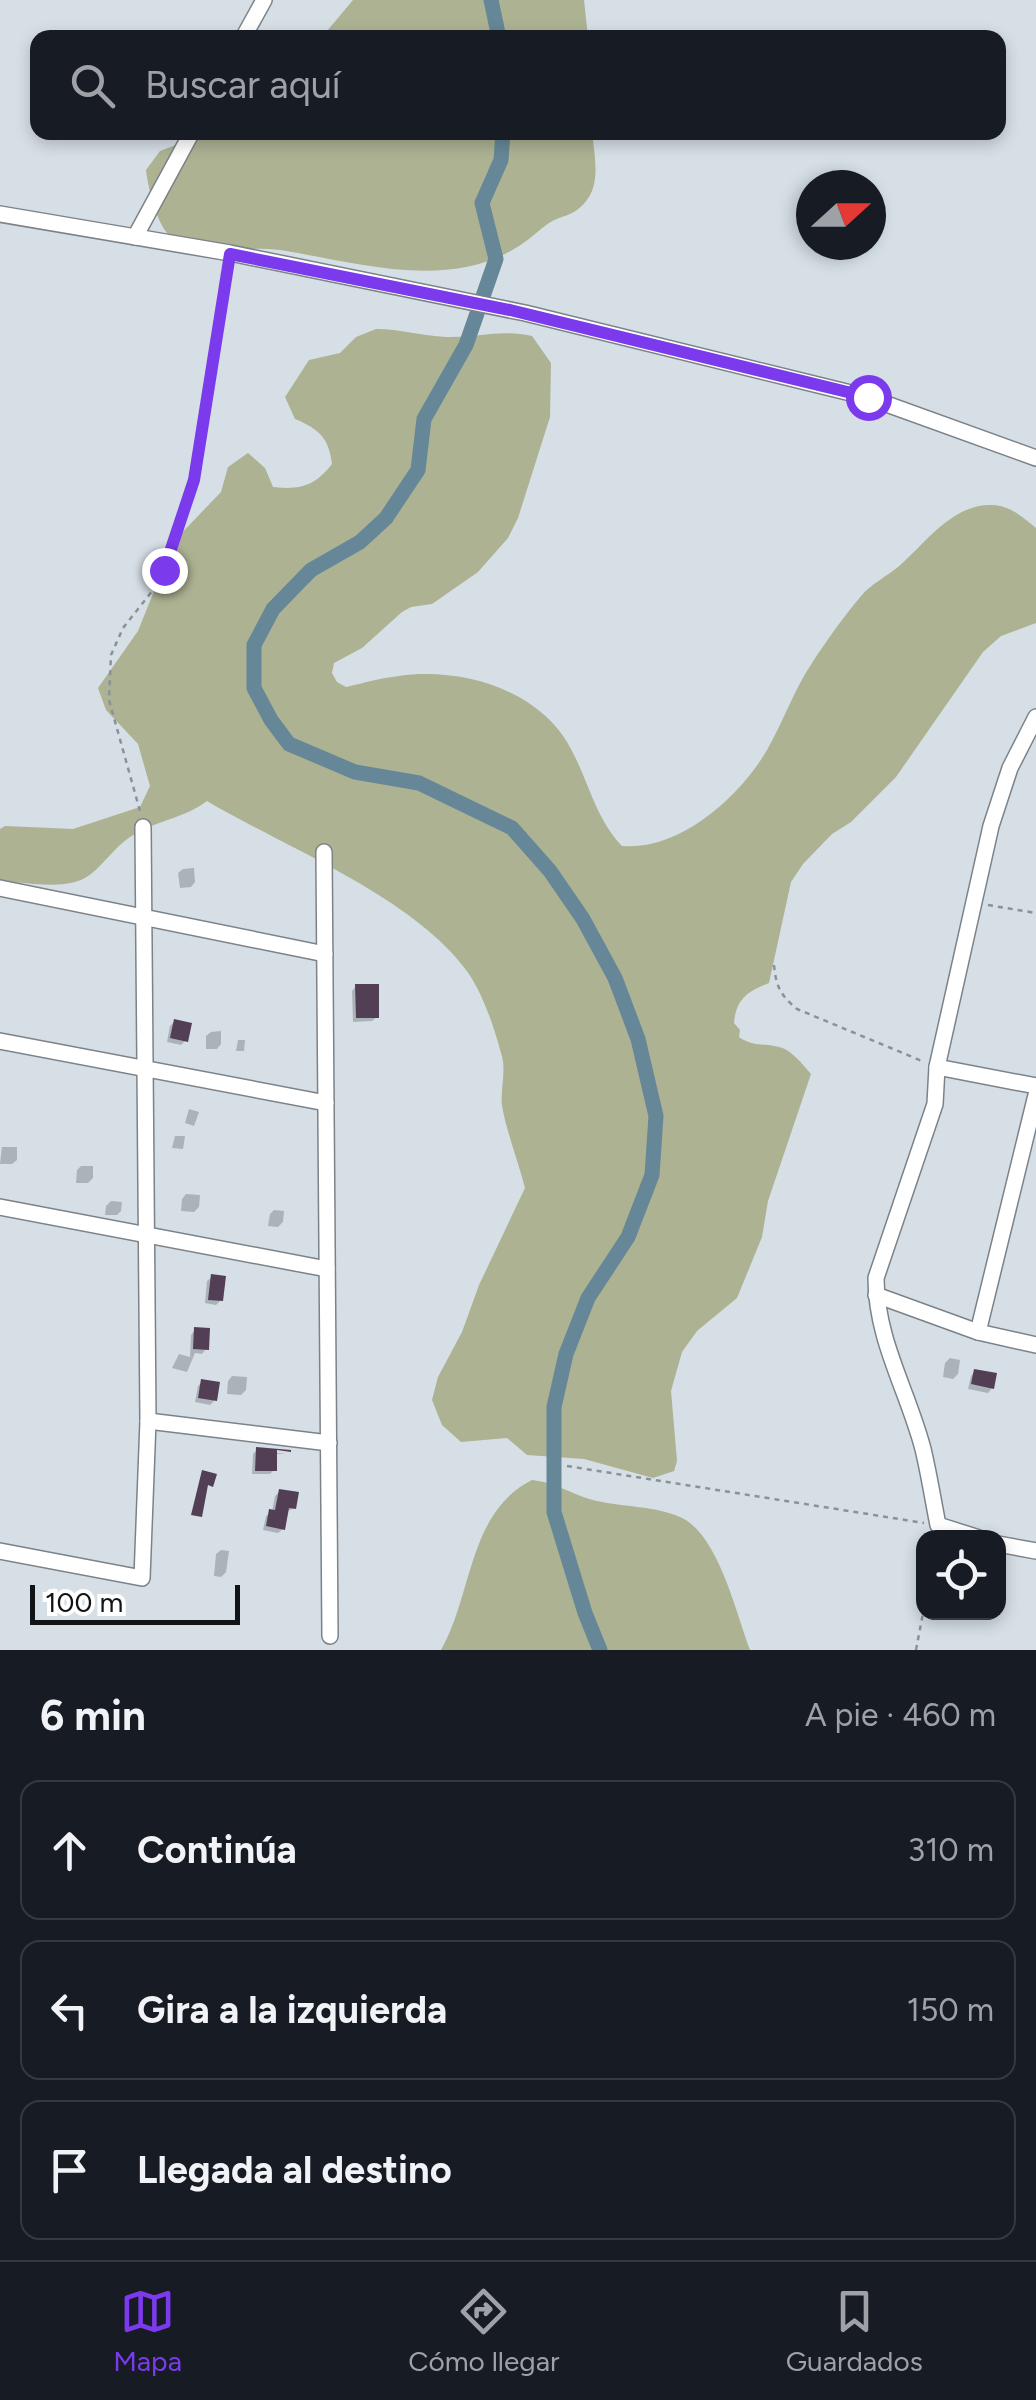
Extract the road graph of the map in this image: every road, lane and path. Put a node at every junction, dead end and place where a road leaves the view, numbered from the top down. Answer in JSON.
{"nodes":[{"id":1,"x":264,"y":0,"type":"edge"},
{"id":2,"x":247,"y":30,"type":"edge"},
{"id":3,"x":188,"y":140,"type":"edge"},
{"id":4,"x":0,"y":214,"type":"edge"},
{"id":5,"x":136,"y":237,"type":"junction"},
{"id":6,"x":230,"y":254,"type":"junction"},
{"id":7,"x":1036,"y":458,"type":"edge"},
{"id":8,"x":1036,"y":718,"type":"edge"},
{"id":9,"x":143,"y":827,"type":"joint"},
{"id":10,"x":324,"y":852,"type":"dead end"},
{"id":11,"x":0,"y":888,"type":"edge"},
{"id":12,"x":976,"y":902,"type":"junction"},
{"id":13,"x":1036,"y":913,"type":"edge"},
{"id":14,"x":145,"y":918,"type":"junction"},
{"id":15,"x":324,"y":954,"type":"junction"},
{"id":16,"x":774,"y":965,"type":"dead end"},
{"id":17,"x":0,"y":1042,"type":"edge"},
{"id":18,"x":145,"y":1067,"type":"junction"},
{"id":19,"x":937,"y":1067,"type":"junction"},
{"id":20,"x":1036,"y":1086,"type":"edge"},
{"id":21,"x":1036,"y":1095,"type":"edge"},
{"id":22,"x":326,"y":1103,"type":"junction"},
{"id":23,"x":0,"y":1207,"type":"edge"},
{"id":24,"x":144,"y":1235,"type":"junction"},
{"id":25,"x":327,"y":1269,"type":"junction"},
{"id":26,"x":876,"y":1295,"type":"junction"},
{"id":27,"x":978,"y":1332,"type":"junction"},
{"id":28,"x":1036,"y":1345,"type":"edge"},
{"id":29,"x":148,"y":1420,"type":"junction"},
{"id":30,"x":328,"y":1444,"type":"junction"},
{"id":31,"x":567,"y":1466,"type":"dead end"},
{"id":32,"x":938,"y":1525,"type":"junction"},
{"id":33,"x":953,"y":1530,"type":"edge"},
{"id":34,"x":1006,"y":1545,"type":"edge"},
{"id":35,"x":0,"y":1551,"type":"edge"},
{"id":36,"x":1036,"y":1551,"type":"edge"},
{"id":37,"x":922,"y":1620,"type":"edge"},
{"id":38,"x":330,"y":1636,"type":"dead end"},
{"id":39,"x":916,"y":1650,"type":"edge"}],
"edges":[{"from":1,"to":2,"type":"street"},
{"from":3,"to":5,"type":"street"},
{"from":4,"to":5,"type":"street"},
{"from":5,"to":6,"type":"street"},
{"from":6,"to":7,"type":"street"},
{"from":6,"to":9,"type":"path"},
{"from":8,"to":12,"type":"street"},
{"from":9,"to":14,"type":"street"},
{"from":10,"to":15,"type":"street"},
{"from":11,"to":14,"type":"street"},
{"from":12,"to":13,"type":"path"},
{"from":12,"to":19,"type":"street"},
{"from":14,"to":15,"type":"street"},
{"from":14,"to":18,"type":"street"},
{"from":15,"to":22,"type":"street"},
{"from":16,"to":19,"type":"path"},
{"from":17,"to":18,"type":"street"},
{"from":18,"to":22,"type":"street"},
{"from":18,"to":24,"type":"street"},
{"from":19,"to":20,"type":"street"},
{"from":19,"to":26,"type":"street"},
{"from":21,"to":27,"type":"street"},
{"from":22,"to":25,"type":"street"},
{"from":23,"to":24,"type":"street"},
{"from":24,"to":25,"type":"street"},
{"from":24,"to":29,"type":"street"},
{"from":25,"to":30,"type":"street"},
{"from":26,"to":27,"type":"street"},
{"from":26,"to":32,"type":"street"},
{"from":27,"to":28,"type":"street"},
{"from":29,"to":30,"type":"street"},
{"from":29,"to":35,"type":"street"},
{"from":30,"to":38,"type":"street"},
{"from":31,"to":32,"type":"path"},
{"from":32,"to":33,"type":"street"},
{"from":34,"to":36,"type":"street"},
{"from":37,"to":39,"type":"path"}]}
